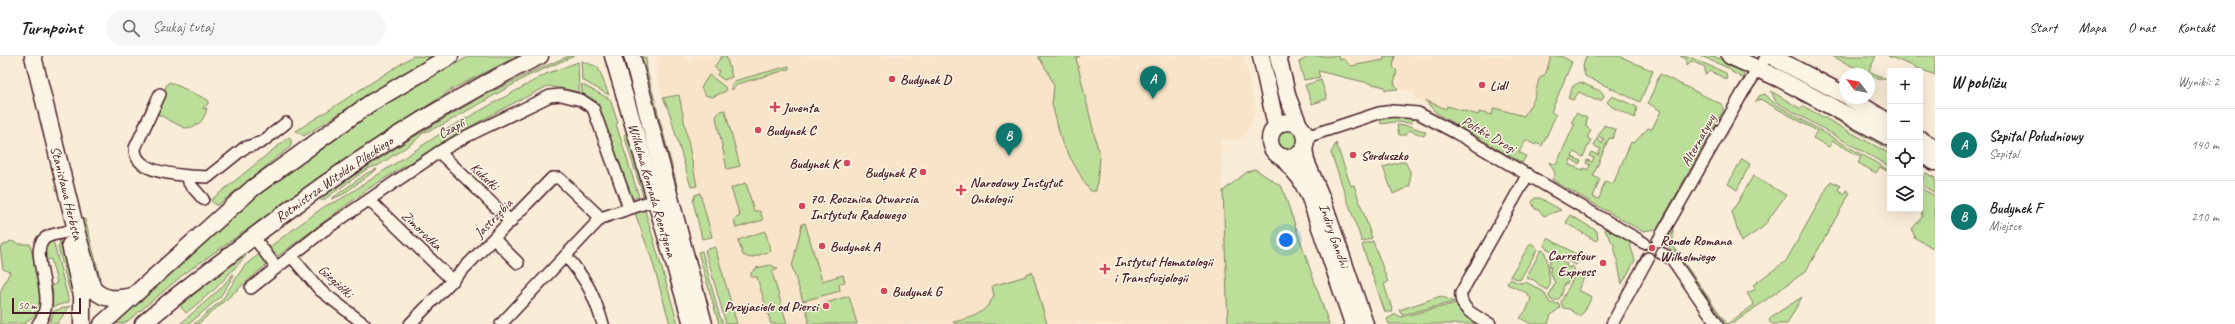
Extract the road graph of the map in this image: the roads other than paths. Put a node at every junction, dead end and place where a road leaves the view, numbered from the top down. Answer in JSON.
{"nodes":[{"id":1,"x":22,"y":56,"type":"edge"},
{"id":2,"x":33,"y":56,"type":"edge"},
{"id":3,"x":450,"y":56,"type":"edge"},
{"id":4,"x":540,"y":56,"type":"edge"},
{"id":5,"x":613,"y":56,"type":"edge"},
{"id":6,"x":632,"y":56,"type":"edge"},
{"id":7,"x":1261,"y":56,"type":"edge"},
{"id":8,"x":1278,"y":56,"type":"edge"},
{"id":9,"x":1730,"y":56,"type":"edge"},
{"id":10,"x":1771,"y":56,"type":"edge"},
{"id":11,"x":1762,"y":62,"type":"edge"},
{"id":12,"x":1839,"y":92,"type":"edge"},
{"id":13,"x":160,"y":94,"type":"dead end"},
{"id":14,"x":1860,"y":104,"type":"edge"},
{"id":15,"x":1887,"y":121,"type":"edge"},
{"id":16,"x":286,"y":123,"type":"dead end"},
{"id":17,"x":1276,"y":126,"type":"junction"},
{"id":18,"x":1887,"y":136,"type":"edge"},
{"id":19,"x":1303,"y":137,"type":"junction"},
{"id":20,"x":1922,"y":140,"type":"edge"},
{"id":21,"x":1935,"y":148,"type":"edge"},
{"id":22,"x":439,"y":152,"type":"junction"},
{"id":23,"x":1923,"y":156,"type":"edge"},
{"id":24,"x":1282,"y":157,"type":"junction"},
{"id":25,"x":1935,"y":162,"type":"edge"},
{"id":26,"x":1528,"y":174,"type":"junction"},
{"id":27,"x":189,"y":176,"type":"junction"},
{"id":28,"x":662,"y":198,"type":"junction"},
{"id":29,"x":203,"y":199,"type":"dead end"},
{"id":30,"x":369,"y":200,"type":"junction"},
{"id":31,"x":629,"y":208,"type":"junction"},
{"id":32,"x":601,"y":218,"type":"junction"},
{"id":33,"x":511,"y":222,"type":"junction"},
{"id":34,"x":71,"y":232,"type":"junction"},
{"id":35,"x":253,"y":236,"type":"junction"},
{"id":36,"x":494,"y":239,"type":"junction"},
{"id":37,"x":1658,"y":241,"type":"junction"},
{"id":38,"x":1644,"y":243,"type":"junction"},
{"id":39,"x":1661,"y":253,"type":"junction"},
{"id":40,"x":291,"y":256,"type":"junction"},
{"id":41,"x":566,"y":256,"type":"junction"},
{"id":42,"x":1648,"y":258,"type":"junction"},
{"id":43,"x":518,"y":263,"type":"dead end"},
{"id":44,"x":276,"y":267,"type":"junction"},
{"id":45,"x":453,"y":281,"type":"junction"},
{"id":46,"x":251,"y":288,"type":"dead end"},
{"id":47,"x":82,"y":296,"type":"junction"},
{"id":48,"x":132,"y":296,"type":"junction"},
{"id":49,"x":146,"y":322,"type":"edge"},
{"id":50,"x":38,"y":324,"type":"edge"},
{"id":51,"x":82,"y":324,"type":"edge"},
{"id":52,"x":100,"y":324,"type":"edge"},
{"id":53,"x":132,"y":324,"type":"edge"},
{"id":54,"x":364,"y":324,"type":"edge"},
{"id":55,"x":410,"y":324,"type":"edge"},
{"id":56,"x":501,"y":324,"type":"edge"},
{"id":57,"x":603,"y":324,"type":"edge"},
{"id":58,"x":692,"y":324,"type":"edge"},
{"id":59,"x":704,"y":324,"type":"edge"},
{"id":60,"x":1353,"y":324,"type":"edge"},
{"id":61,"x":1365,"y":324,"type":"edge"},
{"id":62,"x":1490,"y":324,"type":"edge"},
{"id":63,"x":1612,"y":324,"type":"edge"},
{"id":64,"x":1718,"y":324,"type":"edge"}],
"edges":[{"from":1,"to":34,"type":"street","name":"Stanisława Herbsta"},
{"from":2,"to":34,"type":"street","name":"Stanisława Herbsta"},
{"from":3,"to":48,"type":"street"},
{"from":4,"to":35,"type":"street","name":"Rotmistrza Witolda Pileckiego"},
{"from":5,"to":28,"type":"street","name":"Wilhelma Konrada Roentgena"},
{"from":6,"to":28,"type":"street","name":"Wilhelma Konrada Roentgena"},
{"from":7,"to":17,"type":"street"},
{"from":8,"to":19,"type":"street","name":"Indiry Gandhi"},
{"from":9,"to":11,"type":"street"},
{"from":10,"to":12,"type":"street"},
{"from":11,"to":18,"type":"street"},
{"from":11,"to":37,"type":"street","name":"Alternatywy"},
{"from":13,"to":27,"type":"street"},
{"from":14,"to":15,"type":"street"},
{"from":16,"to":27,"type":"street"},
{"from":17,"to":19,"type":"street"},
{"from":17,"to":24,"type":"street"},
{"from":19,"to":24,"type":"street"},
{"from":19,"to":26,"type":"street","name":"Polskie Drogi"},
{"from":19,"to":61,"type":"street","name":"Indiry Gandhi"},
{"from":20,"to":21,"type":"street"},
{"from":22,"to":30,"type":"street","name":"Czapli"},
{"from":22,"to":31,"type":"street","name":"Czapli"},
{"from":22,"to":33,"type":"street","name":"Kukułki"},
{"from":23,"to":25,"type":"street"},
{"from":24,"to":60,"type":"street","name":"Indiry Gandhi"},
{"from":26,"to":38,"type":"street","name":"Polskie Drogi"},
{"from":26,"to":62,"type":"street"},
{"from":27,"to":29,"type":"street"},
{"from":28,"to":31,"type":"street"},
{"from":28,"to":58,"type":"street","name":"Wilhelma Konrada Roentgena"},
{"from":28,"to":59,"type":"street","name":"Wilhelma Konrada Roentgena"},
{"from":30,"to":40,"type":"street","name":"Czapli"},
{"from":30,"to":45,"type":"street","name":"Zimorodka"},
{"from":31,"to":32,"type":"street"},
{"from":32,"to":33,"type":"street","name":"Jastrzębia"},
{"from":32,"to":41,"type":"street"},
{"from":33,"to":36,"type":"street","name":"Jastrzębia"},
{"from":34,"to":47,"type":"street","name":"Stanisława Herbsta"},
{"from":34,"to":48,"type":"street","name":"Stanisława Herbsta"},
{"from":34,"to":50,"type":"street"},
{"from":35,"to":44,"type":"street"},
{"from":35,"to":49,"type":"street","name":"Rotmistrza Witolda Pileckiego"},
{"from":36,"to":43,"type":"street"},
{"from":36,"to":45,"type":"street","name":"Jastrzębia"},
{"from":37,"to":38,"type":"street"},
{"from":37,"to":39,"type":"street"},
{"from":38,"to":42,"type":"street"},
{"from":39,"to":42,"type":"street"},
{"from":39,"to":64,"type":"street"},
{"from":40,"to":44,"type":"street","name":"Czapli"},
{"from":40,"to":54,"type":"street","name":"Gżegżółki"},
{"from":41,"to":56,"type":"street"},
{"from":41,"to":57,"type":"street"},
{"from":42,"to":63,"type":"street"},
{"from":44,"to":46,"type":"street","name":"Czapli"},
{"from":45,"to":55,"type":"street","name":"Jastrzębia"},
{"from":47,"to":51,"type":"street","name":"Stanisława Herbsta"},
{"from":47,"to":52,"type":"street","name":"Stanisława Herbsta"},
{"from":48,"to":52,"type":"street"},
{"from":49,"to":53,"type":"street"}]}
